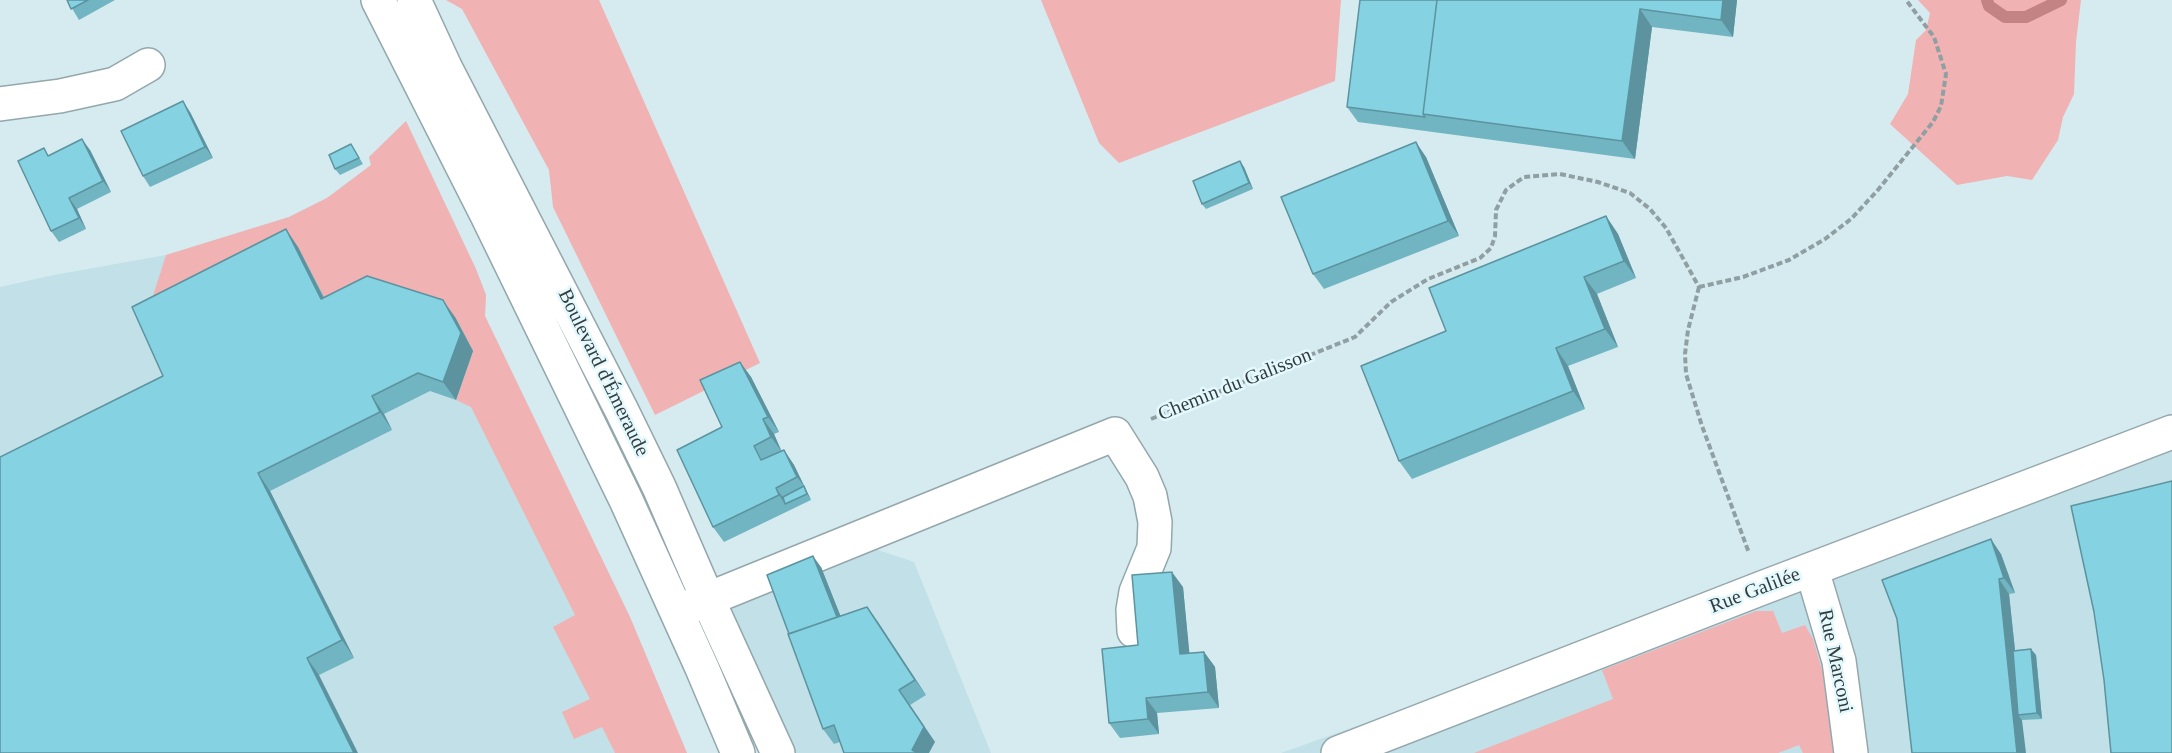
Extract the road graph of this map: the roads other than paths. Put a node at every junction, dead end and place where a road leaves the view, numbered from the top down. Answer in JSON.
{"nodes":[{"id":1,"x":378,"y":0,"type":"edge"},
{"id":2,"x":414,"y":0,"type":"edge"},
{"id":3,"x":148,"y":65,"type":"dead end"},
{"id":4,"x":0,"y":104,"type":"edge"},
{"id":5,"x":2172,"y":432,"type":"edge"},
{"id":6,"x":1812,"y":570,"type":"junction"},
{"id":7,"x":708,"y":600,"type":"junction"},
{"id":8,"x":676,"y":612,"type":"junction"},
{"id":9,"x":1134,"y":631,"type":"edge"},
{"id":10,"x":738,"y":753,"type":"edge"},
{"id":11,"x":778,"y":753,"type":"edge"},
{"id":12,"x":1338,"y":753,"type":"edge"},
{"id":13,"x":1851,"y":753,"type":"edge"}],
"edges":[{"from":1,"to":8,"type":"main road"},
{"from":2,"to":7,"type":"main road","name":"Boulevard d'Émeraude"},
{"from":3,"to":4,"type":"main road"},
{"from":5,"to":6,"type":"main road","name":"Rue Galilée"},
{"from":6,"to":12,"type":"main road","name":"Rue Galilée"},
{"from":6,"to":13,"type":"main road","name":"Rue Marconi"},
{"from":7,"to":8,"type":"main road"},
{"from":7,"to":9,"type":"main road"},
{"from":7,"to":11,"type":"main road","name":"Boulevard d'Émeraude"},
{"from":8,"to":10,"type":"main road"}]}
